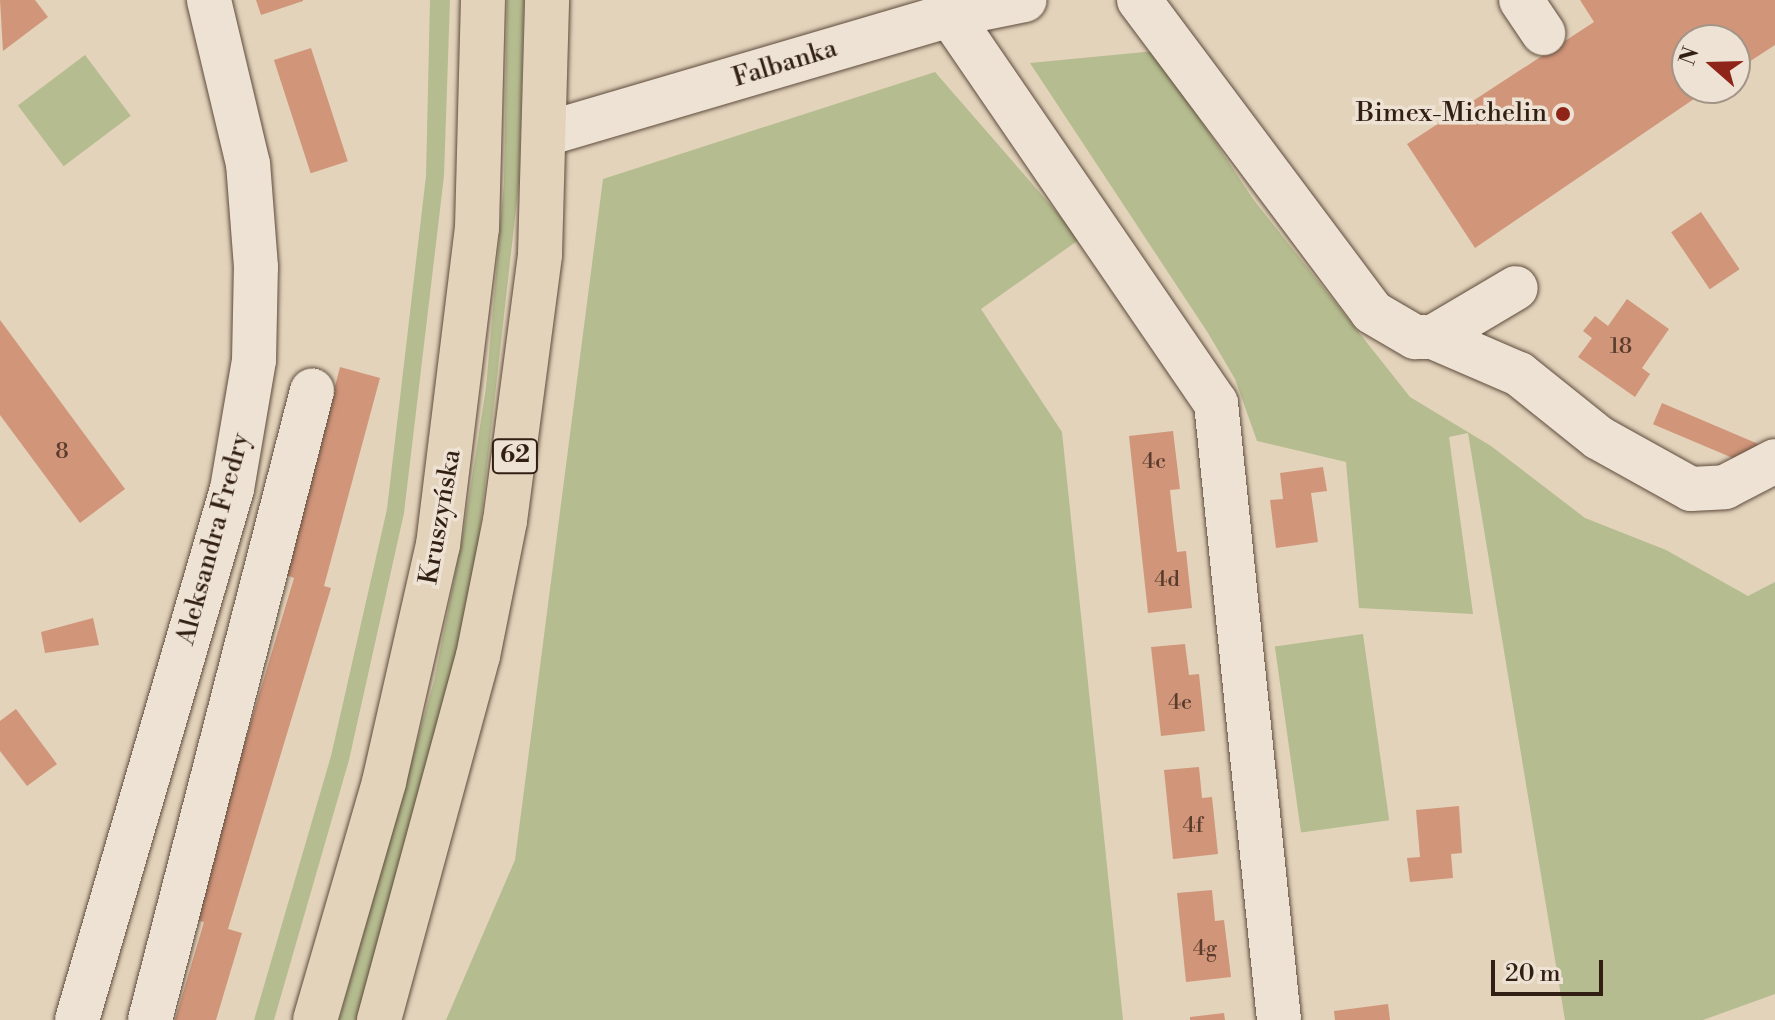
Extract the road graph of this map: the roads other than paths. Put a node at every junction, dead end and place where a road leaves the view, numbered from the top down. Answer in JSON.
{"nodes":[{"id":1,"x":209,"y":0,"type":"edge"},
{"id":2,"x":483,"y":0,"type":"edge"},
{"id":3,"x":547,"y":0,"type":"edge"},
{"id":4,"x":1025,"y":0,"type":"edge"},
{"id":5,"x":1139,"y":0,"type":"edge"},
{"id":6,"x":950,"y":15,"type":"junction"},
{"id":7,"x":546,"y":134,"type":"junction"},
{"id":8,"x":1516,"y":288,"type":"dead end"},
{"id":9,"x":1433,"y":337,"type":"junction"},
{"id":10,"x":312,"y":391,"type":"dead end"},
{"id":11,"x":1775,"y":461,"type":"edge"},
{"id":12,"x":135,"y":818,"type":"junction"},
{"id":13,"x":195,"y":838,"type":"junction"},
{"id":14,"x":77,"y":1020,"type":"edge"},
{"id":15,"x":150,"y":1020,"type":"edge"},
{"id":16,"x":315,"y":1020,"type":"edge"},
{"id":17,"x":379,"y":1020,"type":"edge"},
{"id":18,"x":1279,"y":1020,"type":"edge"}],
"edges":[{"from":1,"to":12,"type":"street","name":"Aleksandra Fredry"},
{"from":2,"to":16,"type":"main road","name":"Kruszyńska","number":"62"},
{"from":3,"to":7,"type":"main road","number":"62"},
{"from":4,"to":6,"type":"street","name":"Falbanka"},
{"from":5,"to":9,"type":"street"},
{"from":6,"to":7,"type":"street","name":"Falbanka"},
{"from":6,"to":18,"type":"street"},
{"from":7,"to":17,"type":"main road","number":"62"},
{"from":8,"to":9,"type":"street"},
{"from":9,"to":11,"type":"street"},
{"from":10,"to":13,"type":"street"},
{"from":12,"to":13,"type":"street"},
{"from":12,"to":14,"type":"street","name":"Aleksandra Fredry"},
{"from":13,"to":15,"type":"street"}]}
